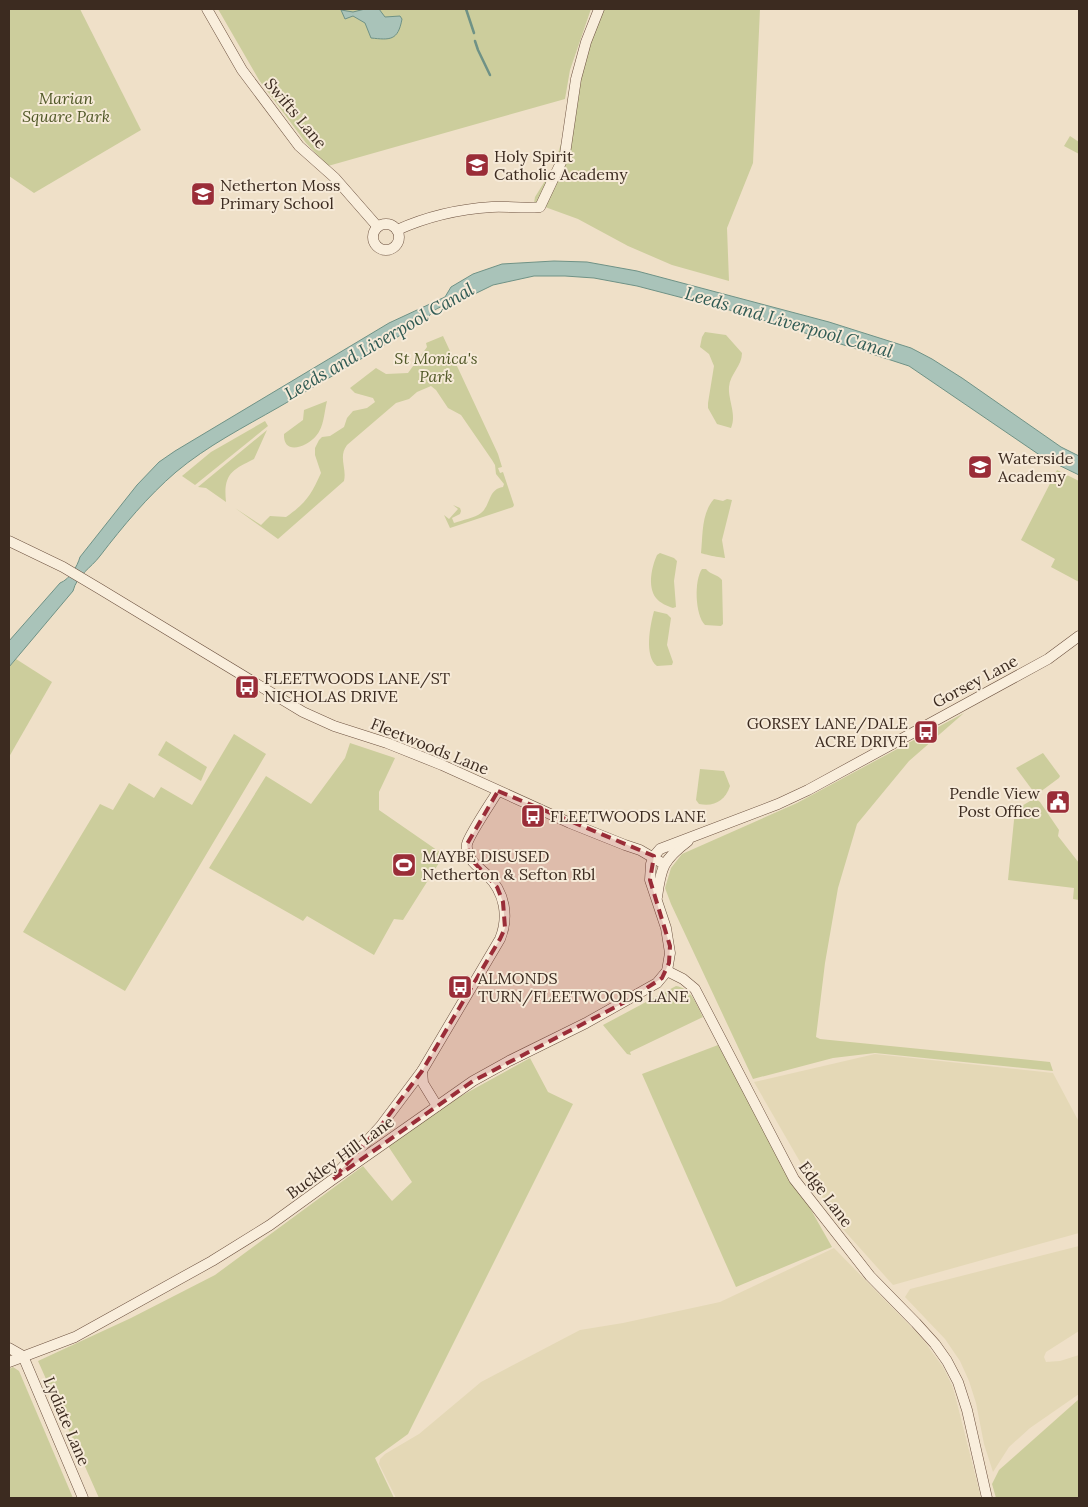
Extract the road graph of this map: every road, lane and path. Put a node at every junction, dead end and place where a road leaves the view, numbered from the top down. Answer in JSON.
{"nodes":[{"id":1,"x":207,"y":9,"type":"edge"},
{"id":2,"x":599,"y":9,"type":"edge"},
{"id":3,"x":377,"y":226,"type":"junction"},
{"id":4,"x":397,"y":230,"type":"junction"},
{"id":5,"x":9,"y":541,"type":"edge"},
{"id":6,"x":1079,"y":636,"type":"edge"},
{"id":7,"x":498,"y":790,"type":"junction"},
{"id":8,"x":693,"y":837,"type":"junction"},
{"id":9,"x":654,"y":856,"type":"junction"},
{"id":10,"x":664,"y":864,"type":"junction"},
{"id":11,"x":656,"y":902,"type":"junction"},
{"id":12,"x":667,"y":971,"type":"junction"},
{"id":13,"x":422,"y":1071,"type":"junction"},
{"id":14,"x":437,"y":1106,"type":"junction"},
{"id":15,"x":332,"y":1180,"type":"junction"},
{"id":16,"x":9,"y":1348,"type":"edge"},
{"id":17,"x":23,"y":1356,"type":"junction"},
{"id":18,"x":9,"y":1362,"type":"edge"},
{"id":19,"x":83,"y":1498,"type":"edge"},
{"id":20,"x":988,"y":1498,"type":"edge"}],
"edges":[{"from":1,"to":3,"type":"street","name":"Swifts Lane"},
{"from":2,"to":4,"type":"street"},
{"from":3,"to":4,"type":"street"},
{"from":3,"to":4,"type":"street"},
{"from":5,"to":7,"type":"street","name":"Fleetwoods Lane"},
{"from":6,"to":8,"type":"street","name":"Gorsey Lane"},
{"from":7,"to":9,"type":"street","name":"Fleetwoods Lane"},
{"from":7,"to":13,"type":"street"},
{"from":8,"to":9,"type":"street","name":"Gorsey Lane"},
{"from":8,"to":10,"type":"street","name":"Gorsey Lane"},
{"from":9,"to":10,"type":"street","name":"Fleetwoods Lane"},
{"from":9,"to":11,"type":"street"},
{"from":10,"to":11,"type":"street"},
{"from":11,"to":12,"type":"street"},
{"from":12,"to":14,"type":"street","name":"Buckley Hill Lane"},
{"from":12,"to":20,"type":"street","name":"Edge Lane"},
{"from":13,"to":14,"type":"street"},
{"from":13,"to":15,"type":"street"},
{"from":14,"to":15,"type":"street","name":"Buckley Hill Lane"},
{"from":15,"to":17,"type":"street","name":"Buckley Hill Lane"},
{"from":16,"to":17,"type":"street"},
{"from":17,"to":18,"type":"street","name":"Buckley Hill Lane"},
{"from":17,"to":19,"type":"street","name":"Lydiate Lane"}]}
